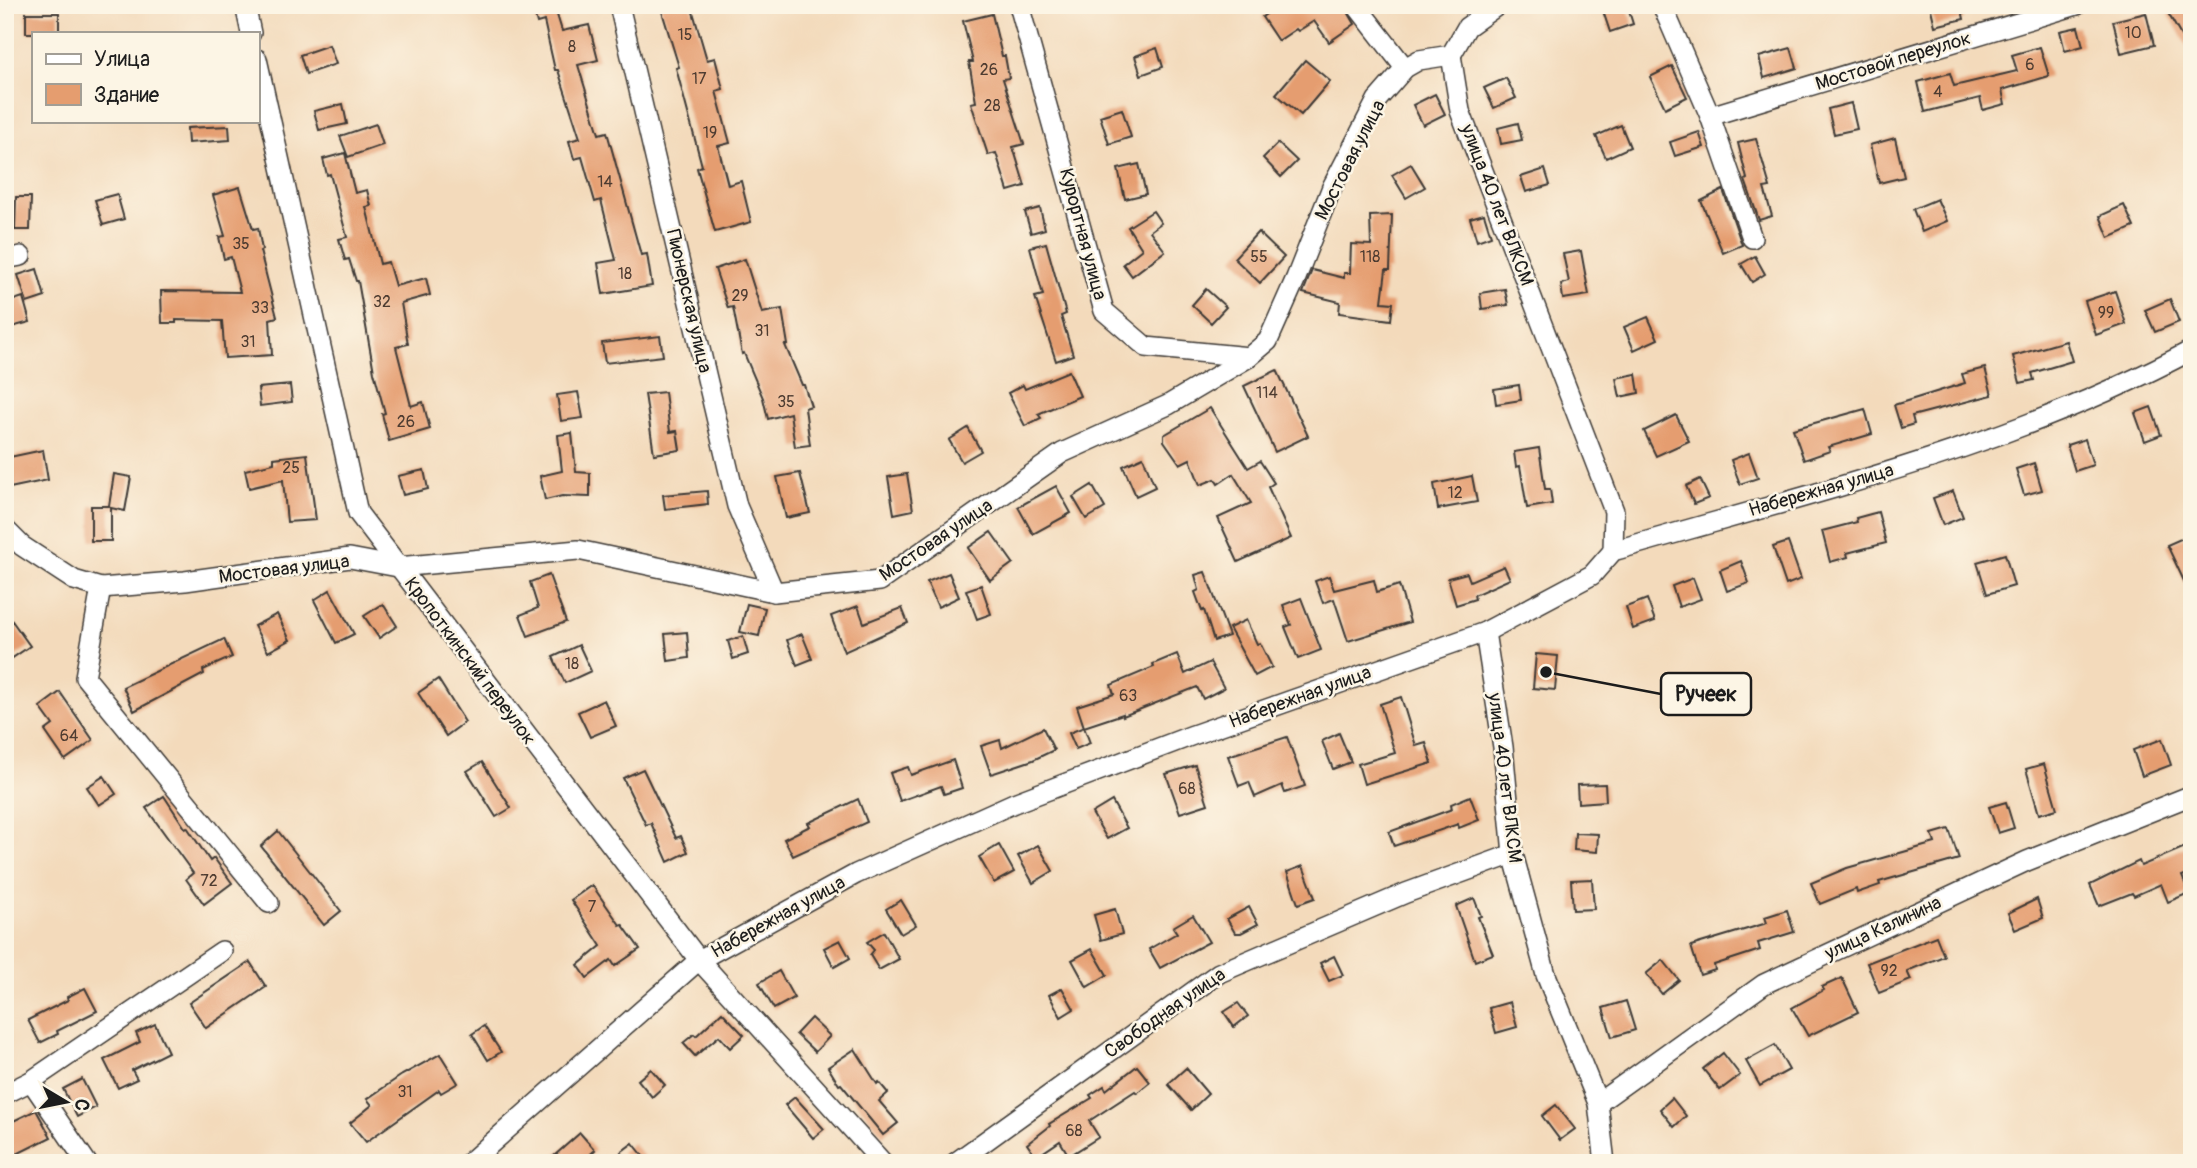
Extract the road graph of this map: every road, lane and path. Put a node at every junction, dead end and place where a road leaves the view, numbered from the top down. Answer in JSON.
{"nodes":[{"id":1,"x":245,"y":5,"type":"edge"},
{"id":2,"x":619,"y":5,"type":"edge"},
{"id":3,"x":1019,"y":5,"type":"edge"},
{"id":4,"x":1356,"y":5,"type":"edge"},
{"id":5,"x":1498,"y":5,"type":"edge"},
{"id":6,"x":1662,"y":5,"type":"edge"},
{"id":7,"x":2077,"y":5,"type":"edge"},
{"id":8,"x":251,"y":32,"type":"edge"},
{"id":9,"x":1451,"y":55,"type":"junction"},
{"id":10,"x":259,"y":68,"type":"edge"},
{"id":11,"x":1405,"y":68,"type":"junction"},
{"id":12,"x":1710,"y":116,"type":"junction"},
{"id":13,"x":1752,"y":238,"type":"dead end"},
{"id":14,"x":2192,"y":350,"type":"edge"},
{"id":15,"x":1249,"y":357,"type":"junction"},
{"id":16,"x":5,"y":529,"type":"edge"},
{"id":17,"x":1613,"y":551,"type":"junction"},
{"id":18,"x":398,"y":567,"type":"junction"},
{"id":19,"x":101,"y":589,"type":"junction"},
{"id":20,"x":774,"y":592,"type":"junction"},
{"id":21,"x":1485,"y":632,"type":"junction"},
{"id":22,"x":2192,"y":795,"type":"edge"},
{"id":23,"x":1513,"y":854,"type":"junction"},
{"id":24,"x":269,"y":903,"type":"dead end"},
{"id":25,"x":222,"y":951,"type":"dead end"},
{"id":26,"x":699,"y":960,"type":"junction"},
{"id":27,"x":31,"y":1081,"type":"junction"},
{"id":28,"x":5,"y":1094,"type":"edge"},
{"id":29,"x":1598,"y":1103,"type":"junction"},
{"id":30,"x":87,"y":1163,"type":"edge"},
{"id":31,"x":469,"y":1163,"type":"edge"},
{"id":32,"x":883,"y":1163,"type":"edge"},
{"id":33,"x":955,"y":1163,"type":"edge"},
{"id":34,"x":1605,"y":1163,"type":"edge"}],
"edges":[{"from":1,"to":8,"type":"street"},
{"from":2,"to":20,"type":"street","name":"Пионерская улица"},
{"from":3,"to":15,"type":"street","name":"Курортная улица"},
{"from":4,"to":11,"type":"street"},
{"from":5,"to":9,"type":"street"},
{"from":6,"to":12,"type":"street"},
{"from":7,"to":12,"type":"street","name":"Мостовой переулок"},
{"from":9,"to":11,"type":"street"},
{"from":9,"to":17,"type":"street","name":"улица 40 лет ВЛКСМ"},
{"from":10,"to":18,"type":"street","name":"Кропоткинский переулок"},
{"from":11,"to":15,"type":"street","name":"Мостовая улица"},
{"from":12,"to":13,"type":"street"},
{"from":14,"to":17,"type":"street","name":"Набережная улица"},
{"from":15,"to":20,"type":"street","name":"Мостовая улица"},
{"from":16,"to":19,"type":"street","name":"Мостовая улица"},
{"from":17,"to":21,"type":"street","name":"Набережная улица"},
{"from":18,"to":19,"type":"street","name":"Мостовая улица"},
{"from":18,"to":20,"type":"street","name":"Мостовая улица"},
{"from":18,"to":26,"type":"street","name":"Кропоткинский переулок"},
{"from":19,"to":24,"type":"street"},
{"from":21,"to":23,"type":"street","name":"улица 40 лет ВЛКСМ"},
{"from":21,"to":26,"type":"street","name":"Набережная улица"},
{"from":22,"to":29,"type":"street","name":"улица Калинина"},
{"from":23,"to":29,"type":"street","name":"улица 40 лет ВЛКСМ"},
{"from":23,"to":33,"type":"street","name":"Свободная улица"},
{"from":25,"to":27,"type":"street"},
{"from":26,"to":31,"type":"street","name":"Набережная улица"},
{"from":26,"to":32,"type":"street","name":"Кропоткинский переулок"},
{"from":27,"to":28,"type":"street"},
{"from":27,"to":30,"type":"street"},
{"from":29,"to":34,"type":"street","name":"улица 40 лет ВЛКСМ"}]}
